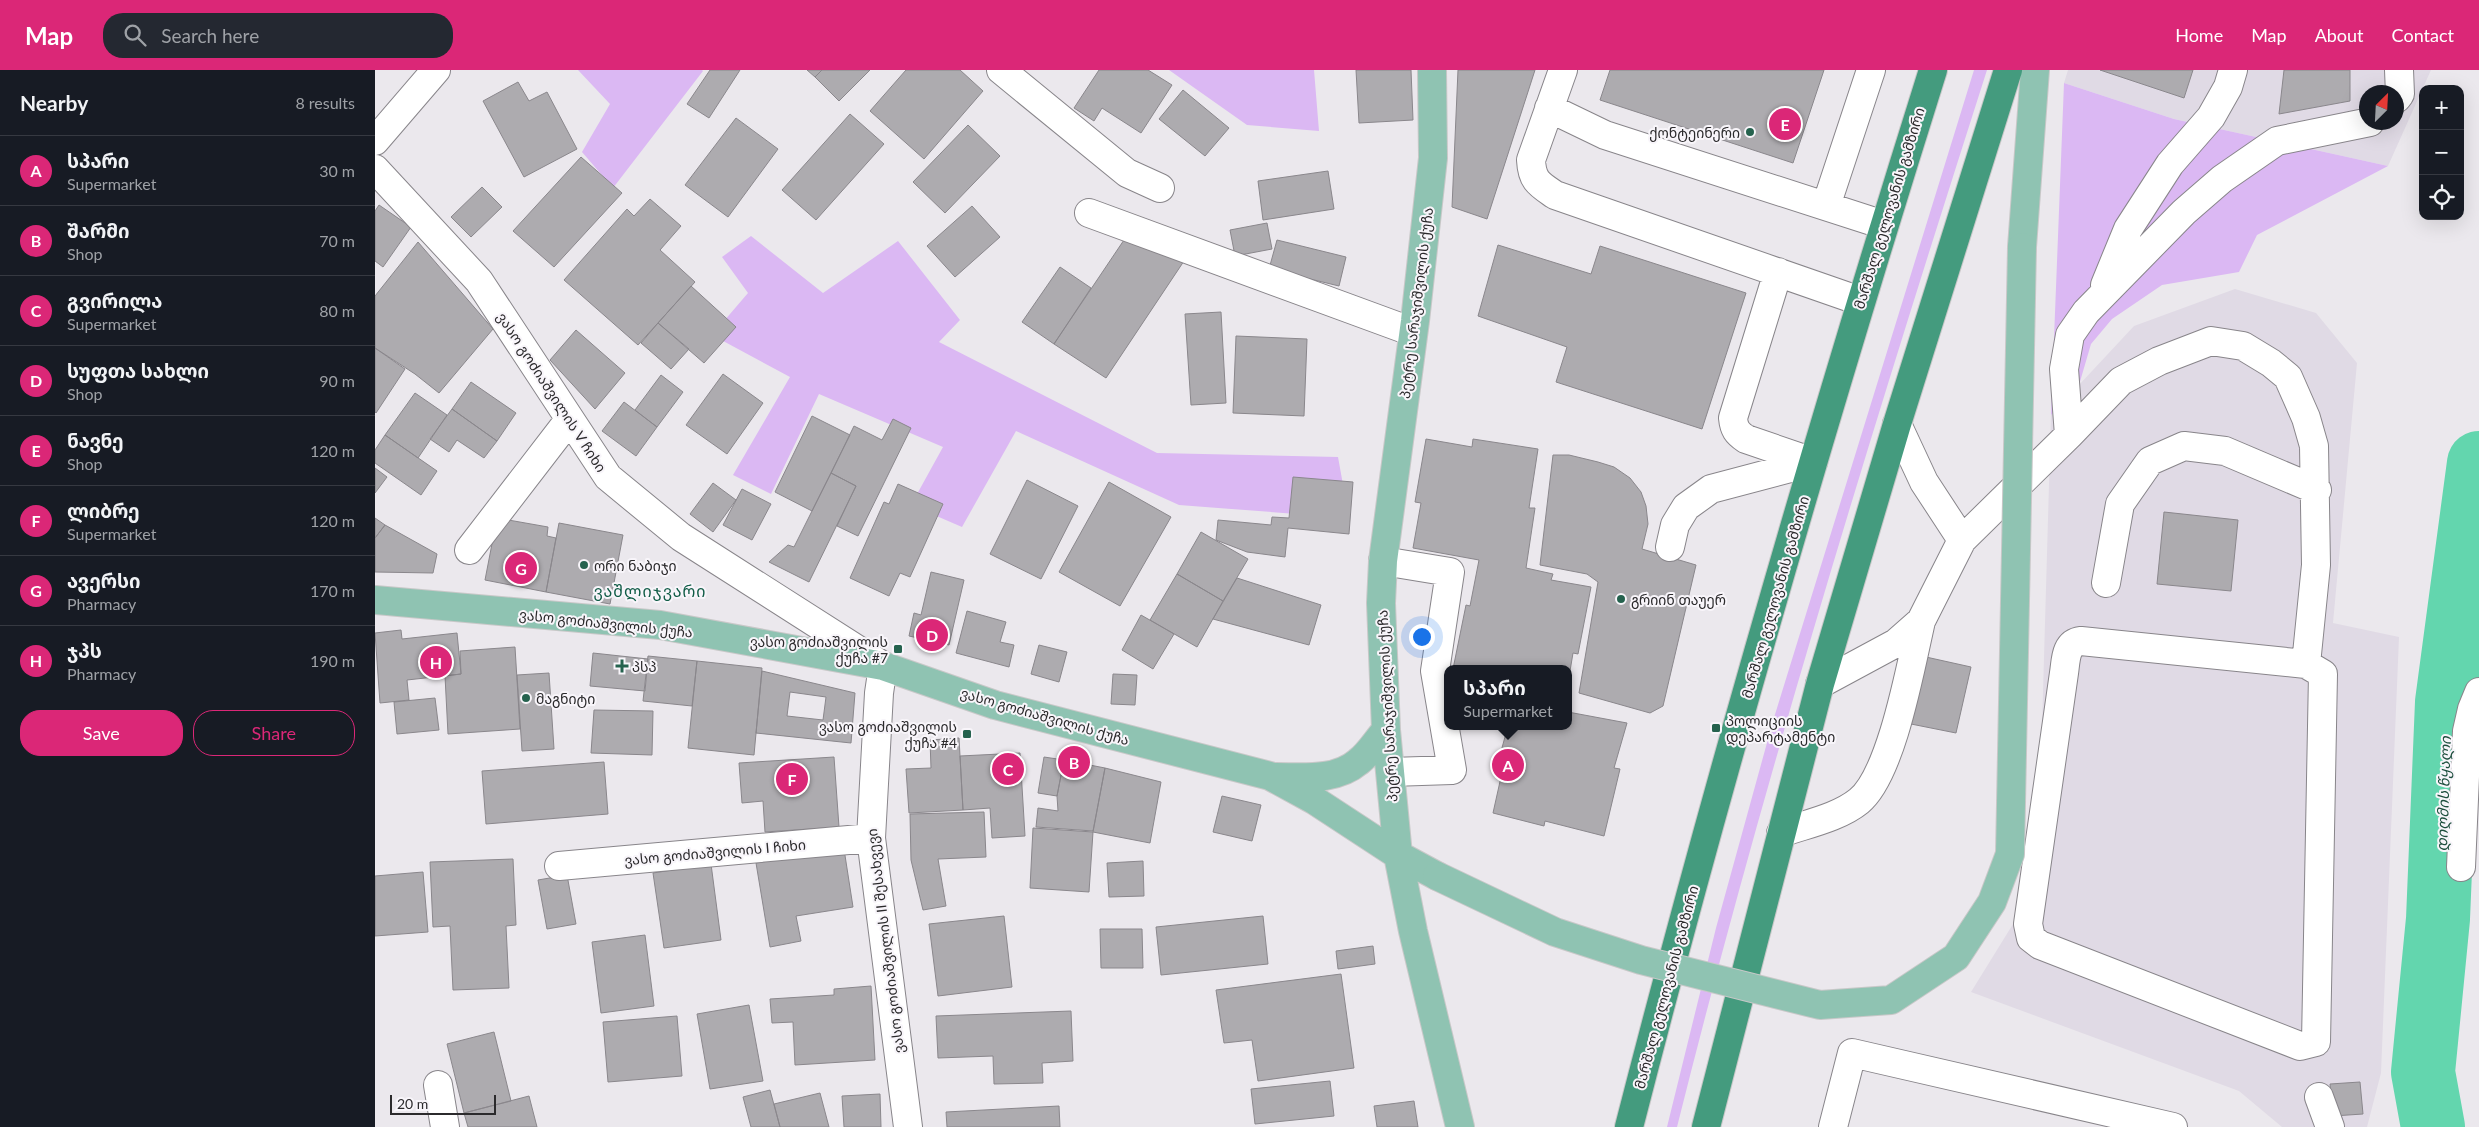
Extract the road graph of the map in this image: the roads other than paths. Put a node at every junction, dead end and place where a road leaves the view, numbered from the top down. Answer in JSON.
{"nodes":[{"id":1,"x":435,"y":70,"type":"edge"},
{"id":2,"x":1001,"y":70,"type":"edge"},
{"id":3,"x":1432,"y":70,"type":"edge"},
{"id":4,"x":1563,"y":70,"type":"edge"},
{"id":5,"x":1871,"y":70,"type":"edge"},
{"id":6,"x":1933,"y":70,"type":"edge"},
{"id":7,"x":2009,"y":70,"type":"edge"},
{"id":8,"x":2035,"y":70,"type":"edge"},
{"id":9,"x":2233,"y":70,"type":"edge"},
{"id":10,"x":2399,"y":70,"type":"edge"},
{"id":11,"x":2400,"y":85,"type":"edge"},
{"id":12,"x":1549,"y":108,"type":"junction"},
{"id":13,"x":2359,"y":124,"type":"edge"},
{"id":14,"x":375,"y":141,"type":"edge"},
{"id":15,"x":375,"y":169,"type":"edge"},
{"id":16,"x":1160,"y":188,"type":"dead end"},
{"id":17,"x":1826,"y":206,"type":"junction"},
{"id":18,"x":1089,"y":213,"type":"dead end"},
{"id":19,"x":1884,"y":225,"type":"junction"},
{"id":20,"x":1778,"y":272,"type":"junction"},
{"id":21,"x":2101,"y":296,"type":"junction"},
{"id":22,"x":1860,"y":301,"type":"junction"},
{"id":23,"x":1413,"y":332,"type":"junction"},
{"id":24,"x":569,"y":420,"type":"junction"},
{"id":25,"x":1897,"y":424,"type":"junction"},
{"id":26,"x":2069,"y":435,"type":"junction"},
{"id":27,"x":1813,"y":462,"type":"junction"},
{"id":28,"x":2317,"y":490,"type":"junction"},
{"id":29,"x":1961,"y":540,"type":"junction"},
{"id":30,"x":1670,"y":547,"type":"dead end"},
{"id":31,"x":469,"y":550,"type":"dead end"},
{"id":32,"x":1383,"y":561,"type":"junction"},
{"id":33,"x":2106,"y":583,"type":"dead end"},
{"id":34,"x":375,"y":600,"type":"edge"},
{"id":35,"x":1921,"y":621,"type":"junction"},
{"id":36,"x":2306,"y":664,"type":"junction"},
{"id":37,"x":883,"y":666,"type":"junction"},
{"id":38,"x":1820,"y":684,"type":"junction"},
{"id":39,"x":2479,"y":692,"type":"edge"},
{"id":40,"x":1444,"y":723,"type":"edge"},
{"id":41,"x":1386,"y":730,"type":"junction"},
{"id":42,"x":1445,"y":730,"type":"edge"},
{"id":43,"x":1391,"y":772,"type":"junction"},
{"id":44,"x":1270,"y":776,"type":"junction"},
{"id":45,"x":1781,"y":833,"type":"junction"},
{"id":46,"x":871,"y":838,"type":"junction"},
{"id":47,"x":1398,"y":855,"type":"junction"},
{"id":48,"x":559,"y":866,"type":"dead end"},
{"id":49,"x":2461,"y":867,"type":"dead end"},
{"id":50,"x":438,"y":1085,"type":"dead end"},
{"id":51,"x":2319,"y":1098,"type":"dead end"},
{"id":52,"x":445,"y":1127,"type":"edge"},
{"id":53,"x":908,"y":1127,"type":"edge"},
{"id":54,"x":1460,"y":1127,"type":"edge"},
{"id":55,"x":1629,"y":1127,"type":"edge"},
{"id":56,"x":1706,"y":1127,"type":"edge"},
{"id":57,"x":1833,"y":1127,"type":"edge"},
{"id":58,"x":2173,"y":1127,"type":"edge"},
{"id":59,"x":2330,"y":1127,"type":"edge"}],
"edges":[{"from":1,"to":14,"type":"street"},
{"from":2,"to":16,"type":"street"},
{"from":3,"to":23,"type":"main road","name":"პეტრე სარაჯიშვილის ქუჩა"},
{"from":4,"to":12,"type":"street"},
{"from":5,"to":17,"type":"street"},
{"from":6,"to":19,"type":"highway","name":"მარშალ გელოვანის გამზირი"},
{"from":7,"to":25,"type":"highway"},
{"from":8,"to":47,"type":"main road","name":"ვასო გოძიაშვილის ქუჩა","bridge":true},
{"from":9,"to":21,"type":"street"},
{"from":10,"to":11,"type":"street"},
{"from":12,"to":17,"type":"street"},
{"from":12,"to":20,"type":"street"},
{"from":13,"to":21,"type":"street"},
{"from":15,"to":24,"type":"street","name":"ვასო გოძიაშვილის V ჩიხი"},
{"from":17,"to":19,"type":"street"},
{"from":18,"to":23,"type":"street"},
{"from":19,"to":22,"type":"highway","name":"მარშალ გელოვანის გამზირი"},
{"from":20,"to":22,"type":"street"},
{"from":20,"to":27,"type":"street"},
{"from":21,"to":26,"type":"street"},
{"from":22,"to":27,"type":"highway","name":"მარშალ გელოვანის გამზირი"},
{"from":23,"to":32,"type":"main road","name":"პეტრე სარაჯიშვილის ქუჩა"},
{"from":24,"to":31,"type":"street"},
{"from":24,"to":37,"type":"street","name":"ვასო გოძიაშვილის V ჩიხი"},
{"from":25,"to":29,"type":"street"},
{"from":25,"to":38,"type":"highway"},
{"from":26,"to":28,"type":"street"},
{"from":26,"to":29,"type":"street"},
{"from":27,"to":30,"type":"street"},
{"from":27,"to":55,"type":"highway","name":"მარშალ გელოვანის გამზირი"},
{"from":28,"to":33,"type":"street"},
{"from":28,"to":36,"type":"street"},
{"from":29,"to":35,"type":"street"},
{"from":32,"to":40,"type":"street"},
{"from":32,"to":41,"type":"main road","name":"პეტრე სარაჯიშვილის ქუჩა"},
{"from":34,"to":37,"type":"main road","name":"ვასო გოძიაშვილის ქუჩა"},
{"from":35,"to":38,"type":"street"},
{"from":35,"to":45,"type":"street"},
{"from":36,"to":36,"type":"street"},
{"from":37,"to":44,"type":"main road","name":"ვასო გოძიაშვილის ქუჩა"},
{"from":37,"to":46,"type":"street","name":"ვასო გოძიაშვილის II შესახვევი"},
{"from":38,"to":45,"type":"highway"},
{"from":39,"to":49,"type":"street"},
{"from":41,"to":43,"type":"main road","name":"პეტრე სარაჯიშვილის ქუჩა"},
{"from":41,"to":44,"type":"main road","name":"ვასო გოძიაშვილის ქუჩა"},
{"from":42,"to":43,"type":"street"},
{"from":43,"to":47,"type":"main road","name":"პეტრე სარაჯიშვილის ქუჩა"},
{"from":44,"to":47,"type":"main road","name":"ვასო გოძიაშვილის ქუჩა"},
{"from":45,"to":56,"type":"highway"},
{"from":46,"to":48,"type":"street","name":"ვასო გოძიაშვილის I ჩიხი"},
{"from":46,"to":53,"type":"street","name":"ვასო გოძიაშვილის II შესახვევი"},
{"from":47,"to":54,"type":"main road","name":"პეტრე სარაჯიშვილის ქუჩა"},
{"from":50,"to":52,"type":"street"},
{"from":51,"to":59,"type":"street"},
{"from":57,"to":58,"type":"street"}]}
